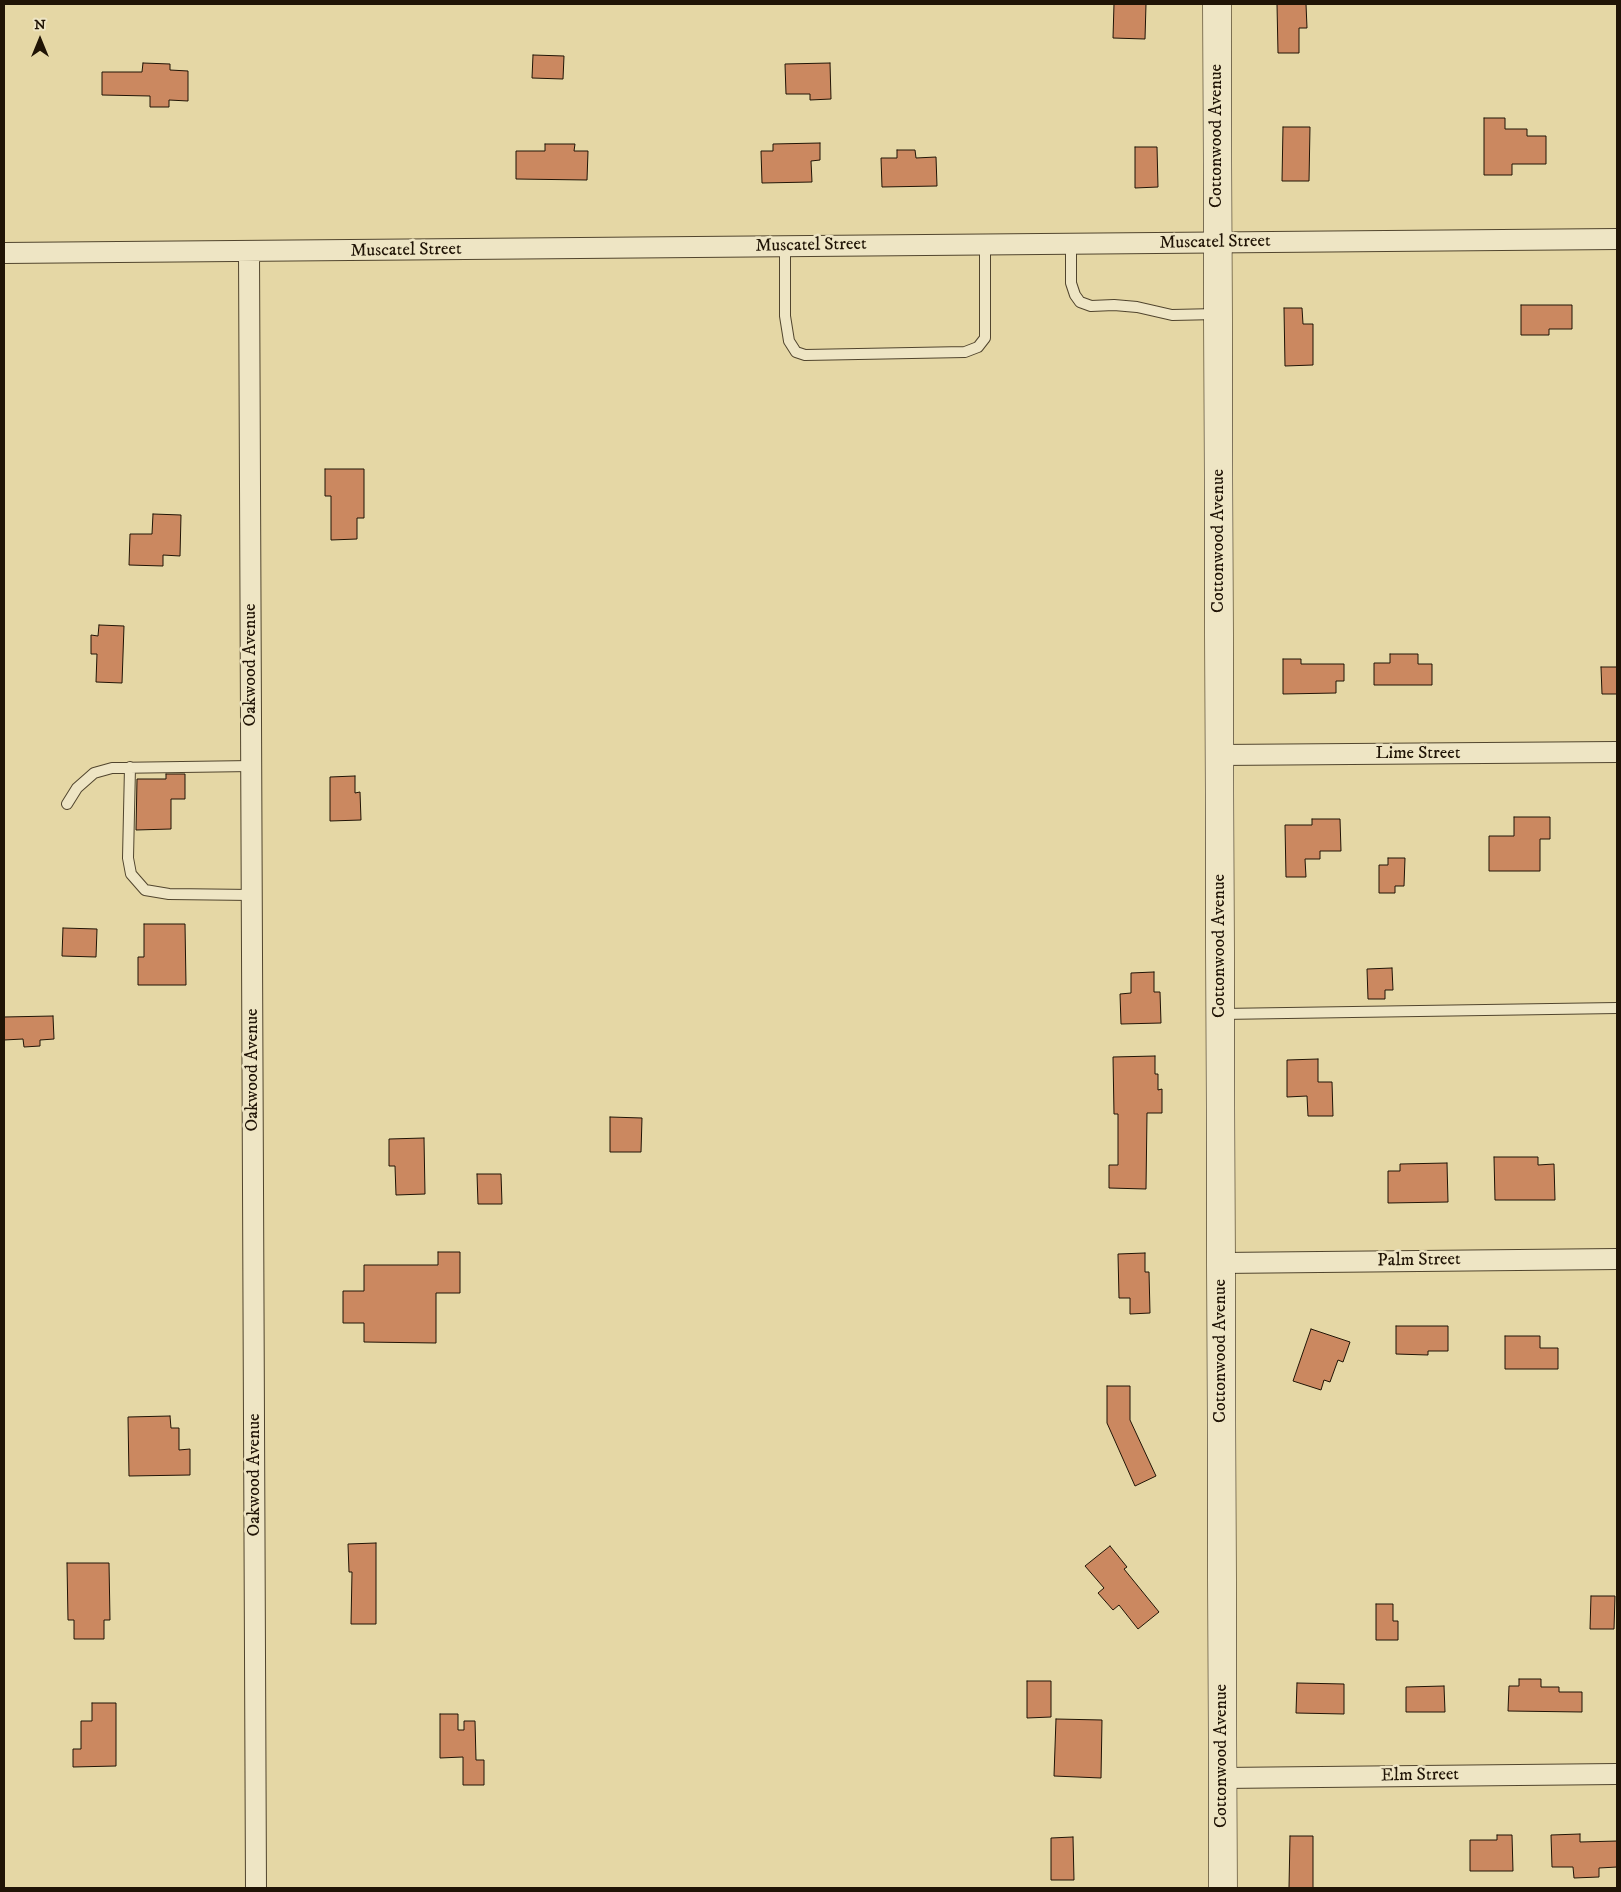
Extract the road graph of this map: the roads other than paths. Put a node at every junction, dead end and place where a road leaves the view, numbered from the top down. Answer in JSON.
{"nodes":[{"id":1,"x":1217,"y":4,"type":"edge"},
{"id":2,"x":1617,"y":239,"type":"edge"},
{"id":3,"x":1217,"y":242,"type":"junction"},
{"id":4,"x":1071,"y":244,"type":"junction"},
{"id":5,"x":985,"y":245,"type":"junction"},
{"id":6,"x":785,"y":247,"type":"junction"},
{"id":7,"x":250,"y":252,"type":"junction"},
{"id":8,"x":4,"y":253,"type":"edge"},
{"id":9,"x":1218,"y":314,"type":"junction"},
{"id":10,"x":1617,"y":752,"type":"edge"},
{"id":11,"x":1219,"y":755,"type":"junction"},
{"id":12,"x":252,"y":766,"type":"junction"},
{"id":13,"x":130,"y":767,"type":"junction"},
{"id":14,"x":67,"y":804,"type":"dead end"},
{"id":15,"x":252,"y":894,"type":"junction"},
{"id":16,"x":1617,"y":1008,"type":"edge"},
{"id":17,"x":1220,"y":1014,"type":"junction"},
{"id":18,"x":1617,"y":1260,"type":"edge"},
{"id":19,"x":1221,"y":1263,"type":"junction"},
{"id":20,"x":1617,"y":1774,"type":"edge"},
{"id":21,"x":1222,"y":1778,"type":"junction"},
{"id":22,"x":256,"y":1888,"type":"edge"},
{"id":23,"x":1223,"y":1888,"type":"edge"}],
"edges":[{"from":1,"to":3,"type":"street","name":"Cottonwood Avenue"},
{"from":2,"to":3,"type":"street","name":"Muscatel Street"},
{"from":3,"to":4,"type":"street","name":"Muscatel Street"},
{"from":3,"to":9,"type":"street","name":"Cottonwood Avenue"},
{"from":4,"to":5,"type":"street","name":"Muscatel Street"},
{"from":4,"to":9,"type":"lane"},
{"from":5,"to":6,"type":"street","name":"Muscatel Street"},
{"from":5,"to":6,"type":"lane"},
{"from":6,"to":7,"type":"street","name":"Muscatel Street"},
{"from":7,"to":8,"type":"street","name":"Muscatel Street"},
{"from":7,"to":12,"type":"street","name":"Oakwood Avenue"},
{"from":9,"to":11,"type":"street","name":"Cottonwood Avenue"},
{"from":10,"to":11,"type":"street","name":"Lime Street"},
{"from":11,"to":17,"type":"street","name":"Cottonwood Avenue"},
{"from":12,"to":13,"type":"lane"},
{"from":12,"to":15,"type":"street","name":"Oakwood Avenue"},
{"from":13,"to":14,"type":"lane"},
{"from":13,"to":15,"type":"lane"},
{"from":15,"to":22,"type":"street","name":"Oakwood Avenue"},
{"from":16,"to":17,"type":"lane"},
{"from":17,"to":19,"type":"street","name":"Cottonwood Avenue"},
{"from":18,"to":19,"type":"street","name":"Palm Street"},
{"from":19,"to":21,"type":"street","name":"Cottonwood Avenue"},
{"from":20,"to":21,"type":"street","name":"Elm Street"},
{"from":21,"to":23,"type":"street","name":"Cottonwood Avenue"}]}
